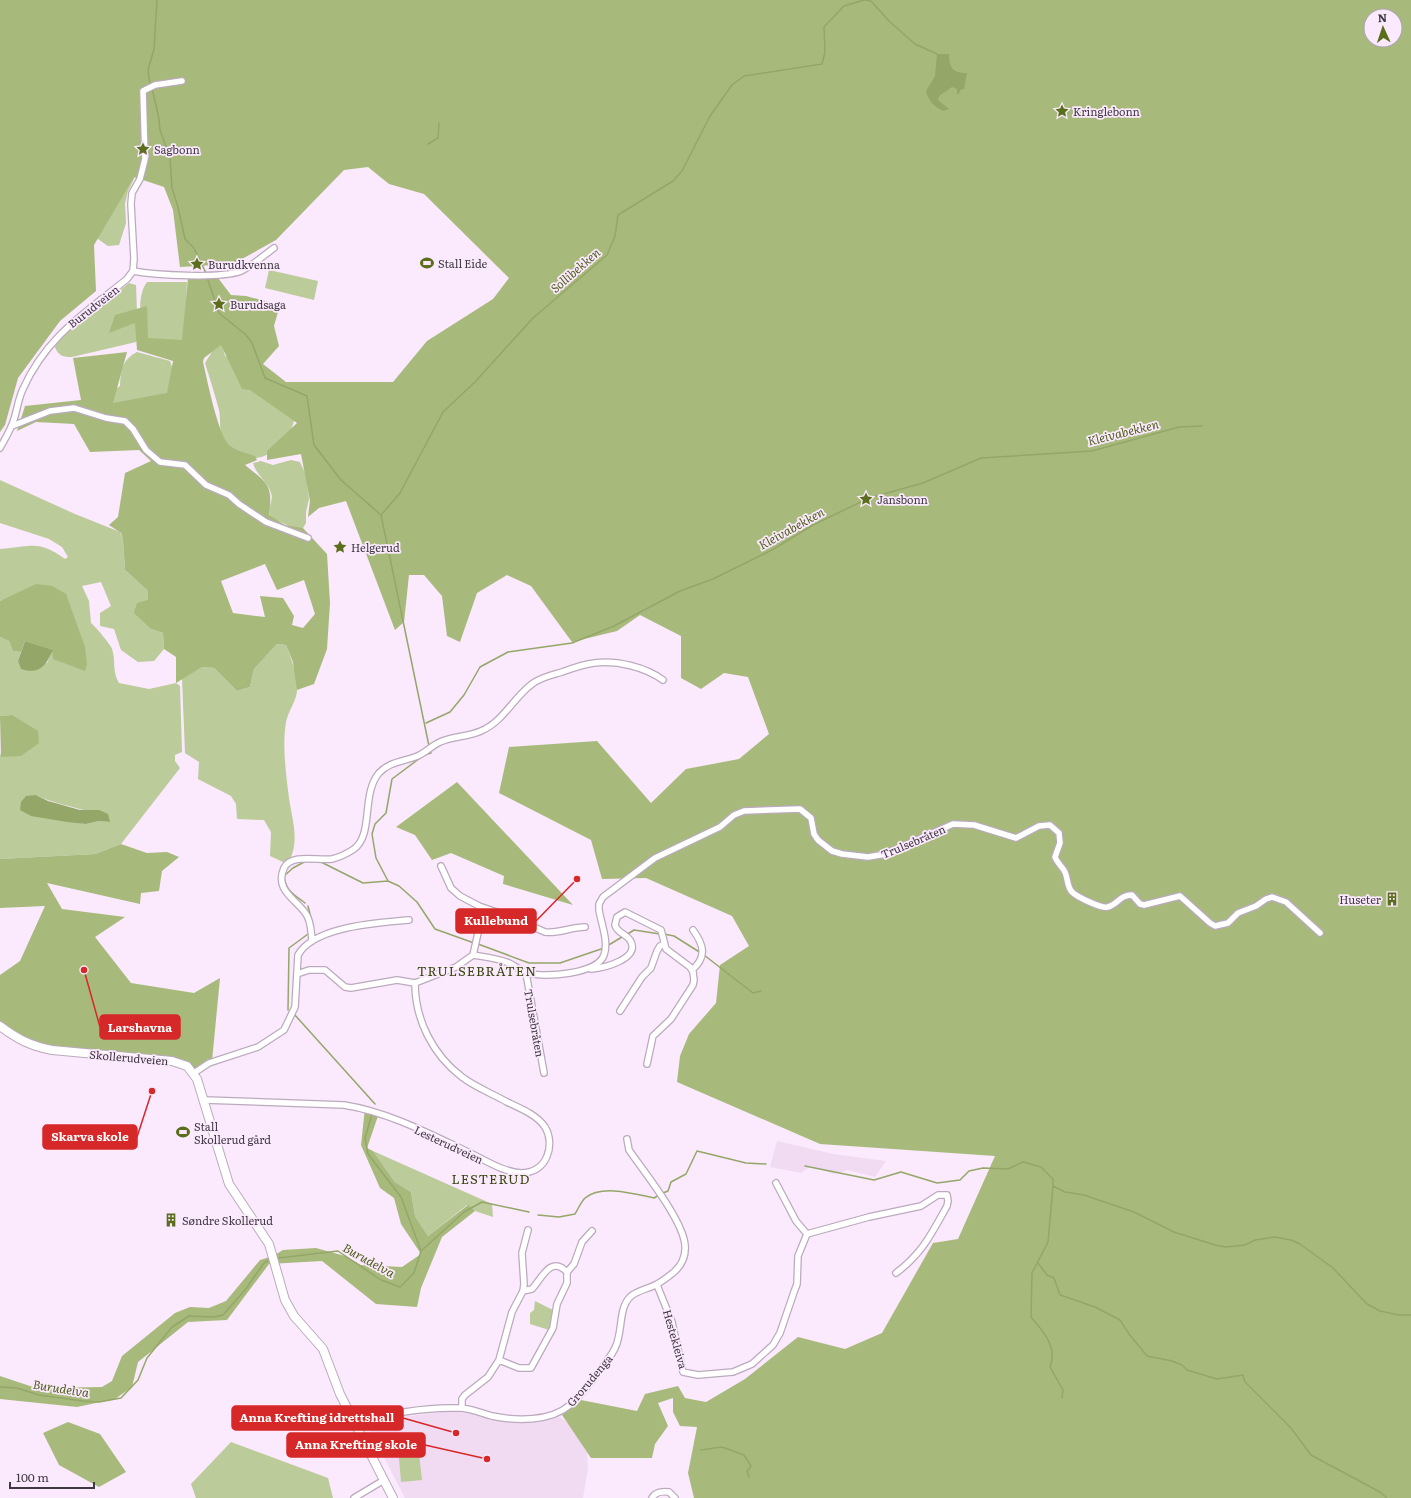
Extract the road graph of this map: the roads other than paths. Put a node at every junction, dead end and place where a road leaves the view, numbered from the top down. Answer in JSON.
{"nodes":[{"id":1,"x":182,"y":81,"type":"dead end"},
{"id":2,"x":274,"y":248,"type":"dead end"},
{"id":3,"x":133,"y":271,"type":"junction"},
{"id":4,"x":12,"y":426,"type":"junction"},
{"id":5,"x":0,"y":448,"type":"edge"},
{"id":6,"x":308,"y":538,"type":"dead end"},
{"id":7,"x":663,"y":680,"type":"dead end"},
{"id":8,"x":441,"y":866,"type":"dead end"},
{"id":9,"x":479,"y":906,"type":"junction"},
{"id":10,"x":409,"y":920,"type":"dead end"},
{"id":11,"x":585,"y":927,"type":"dead end"},
{"id":12,"x":693,"y":930,"type":"dead end"},
{"id":13,"x":1320,"y":933,"type":"dead end"},
{"id":14,"x":312,"y":935,"type":"junction"},
{"id":15,"x":664,"y":944,"type":"junction"},
{"id":16,"x":473,"y":955,"type":"junction"},
{"id":17,"x":589,"y":969,"type":"junction"},
{"id":18,"x":692,"y":970,"type":"junction"},
{"id":19,"x":526,"y":973,"type":"junction"},
{"id":20,"x":297,"y":974,"type":"junction"},
{"id":21,"x":415,"y":983,"type":"junction"},
{"id":22,"x":620,"y":1011,"type":"dead end"},
{"id":23,"x":0,"y":1026,"type":"edge"},
{"id":24,"x":647,"y":1064,"type":"dead end"},
{"id":25,"x":194,"y":1073,"type":"junction"},
{"id":26,"x":544,"y":1073,"type":"dead end"},
{"id":27,"x":204,"y":1100,"type":"junction"},
{"id":28,"x":627,"y":1139,"type":"dead end"},
{"id":29,"x":776,"y":1183,"type":"dead end"},
{"id":30,"x":528,"y":1230,"type":"dead end"},
{"id":31,"x":592,"y":1231,"type":"dead end"},
{"id":32,"x":807,"y":1234,"type":"junction"},
{"id":33,"x":567,"y":1272,"type":"junction"},
{"id":34,"x":896,"y":1273,"type":"dead end"},
{"id":35,"x":657,"y":1284,"type":"junction"},
{"id":36,"x":523,"y":1291,"type":"junction"},
{"id":37,"x":499,"y":1360,"type":"junction"},
{"id":38,"x":462,"y":1408,"type":"junction"},
{"id":39,"x":356,"y":1425,"type":"junction"},
{"id":40,"x":384,"y":1480,"type":"junction"},
{"id":41,"x":354,"y":1498,"type":"edge"},
{"id":42,"x":393,"y":1498,"type":"edge"},
{"id":43,"x":652,"y":1498,"type":"edge"},
{"id":44,"x":675,"y":1498,"type":"edge"}],
"edges":[{"from":1,"to":3,"type":"street"},
{"from":2,"to":3,"type":"street"},
{"from":3,"to":4,"type":"street","name":"Burudveien"},
{"from":4,"to":5,"type":"street","name":"Burudveien"},
{"from":4,"to":6,"type":"street"},
{"from":7,"to":14,"type":"street"},
{"from":8,"to":9,"type":"street"},
{"from":9,"to":11,"type":"street"},
{"from":9,"to":16,"type":"street"},
{"from":10,"to":14,"type":"street"},
{"from":12,"to":18,"type":"street"},
{"from":13,"to":17,"type":"street","name":"Trulsebråten"},
{"from":14,"to":20,"type":"street"},
{"from":15,"to":17,"type":"street","name":"Trulsebråten"},
{"from":15,"to":18,"type":"street","name":"Trulsebråten"},
{"from":15,"to":22,"type":"street"},
{"from":16,"to":19,"type":"street","name":"Trulsebråten"},
{"from":16,"to":21,"type":"street"},
{"from":17,"to":19,"type":"street","name":"Trulsebråten"},
{"from":18,"to":24,"type":"street"},
{"from":19,"to":26,"type":"street","name":"Trulsebråten"},
{"from":20,"to":21,"type":"street"},
{"from":20,"to":25,"type":"street"},
{"from":21,"to":27,"type":"street","name":"Lesterudveien"},
{"from":23,"to":25,"type":"street","name":"Skollerudveien"},
{"from":25,"to":27,"type":"street"},
{"from":27,"to":39,"type":"street"},
{"from":28,"to":35,"type":"street","name":"Grorudenga"},
{"from":29,"to":32,"type":"street"},
{"from":30,"to":36,"type":"street"},
{"from":31,"to":33,"type":"street"},
{"from":32,"to":34,"type":"street"},
{"from":32,"to":35,"type":"street","name":"Hestekleiva"},
{"from":33,"to":36,"type":"street"},
{"from":33,"to":37,"type":"street"},
{"from":35,"to":38,"type":"street","name":"Grorudenga"},
{"from":36,"to":37,"type":"street"},
{"from":37,"to":38,"type":"street"},
{"from":38,"to":39,"type":"street","name":"Grorudenga"},
{"from":39,"to":40,"type":"street"},
{"from":40,"to":41,"type":"street"},
{"from":40,"to":42,"type":"street"},
{"from":43,"to":44,"type":"street"}]}
